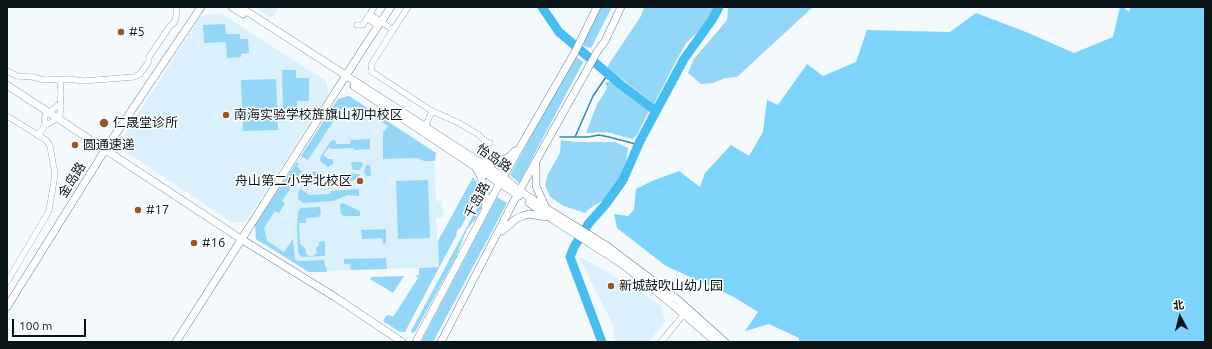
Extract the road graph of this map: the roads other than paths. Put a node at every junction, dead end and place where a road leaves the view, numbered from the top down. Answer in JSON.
{"nodes":[{"id":1,"x":177,"y":7,"type":"edge"},
{"id":2,"x":201,"y":7,"type":"edge"},
{"id":3,"x":232,"y":7,"type":"edge"},
{"id":4,"x":240,"y":7,"type":"edge"},
{"id":5,"x":374,"y":7,"type":"edge"},
{"id":6,"x":391,"y":7,"type":"edge"},
{"id":7,"x":408,"y":7,"type":"edge"},
{"id":8,"x":621,"y":7,"type":"edge"},
{"id":9,"x":595,"y":8,"type":"edge"},
{"id":10,"x":369,"y":16,"type":"junction"},
{"id":11,"x":380,"y":24,"type":"junction"},
{"id":12,"x":357,"y":25,"type":"dead end"},
{"id":13,"x":393,"y":30,"type":"junction"},
{"id":14,"x":7,"y":71,"type":"edge"},
{"id":15,"x":345,"y":77,"type":"junction"},
{"id":16,"x":60,"y":80,"type":"junction"},
{"id":17,"x":7,"y":85,"type":"edge"},
{"id":18,"x":60,"y":107,"type":"junction"},
{"id":19,"x":432,"y":111,"type":"junction"},
{"id":20,"x":49,"y":112,"type":"junction"},
{"id":21,"x":7,"y":116,"type":"edge"},
{"id":22,"x":58,"y":118,"type":"junction"},
{"id":23,"x":46,"y":123,"type":"junction"},
{"id":24,"x":425,"y":127,"type":"junction"},
{"id":25,"x":38,"y":136,"type":"junction"},
{"id":26,"x":490,"y":143,"type":"dead end"},
{"id":27,"x":521,"y":145,"type":"junction"},
{"id":28,"x":105,"y":150,"type":"junction"},
{"id":29,"x":475,"y":163,"type":"junction"},
{"id":30,"x":536,"y":163,"type":"junction"},
{"id":31,"x":501,"y":180,"type":"junction"},
{"id":32,"x":519,"y":193,"type":"junction"},
{"id":33,"x":548,"y":210,"type":"junction"},
{"id":34,"x":484,"y":213,"type":"junction"},
{"id":35,"x":552,"y":219,"type":"junction"},
{"id":36,"x":571,"y":228,"type":"junction"},
{"id":37,"x":496,"y":237,"type":"junction"},
{"id":38,"x":241,"y":239,"type":"junction"},
{"id":39,"x":591,"y":240,"type":"junction"},
{"id":40,"x":7,"y":282,"type":"edge"},
{"id":41,"x":7,"y":308,"type":"edge"},
{"id":42,"x":684,"y":314,"type":"junction"},
{"id":43,"x":176,"y":342,"type":"edge"},
{"id":44,"x":402,"y":342,"type":"edge"},
{"id":45,"x":416,"y":342,"type":"edge"},
{"id":46,"x":441,"y":342,"type":"edge"},
{"id":47,"x":661,"y":342,"type":"edge"},
{"id":48,"x":716,"y":342,"type":"edge"},
{"id":49,"x":725,"y":342,"type":"edge"}],
"edges":[{"from":1,"to":16,"type":"street"},
{"from":2,"to":28,"type":"street","name":"金岛路"},
{"from":3,"to":15,"type":"street"},
{"from":4,"to":15,"type":"street","name":"怡岛路"},
{"from":5,"to":10,"type":"street"},
{"from":6,"to":11,"type":"street"},
{"from":7,"to":13,"type":"street"},
{"from":8,"to":30,"type":"street"},
{"from":9,"to":27,"type":"street","name":"千岛路"},
{"from":10,"to":11,"type":"street"},
{"from":10,"to":12,"type":"street"},
{"from":11,"to":13,"type":"street"},
{"from":11,"to":15,"type":"street"},
{"from":13,"to":19,"type":"street"},
{"from":14,"to":16,"type":"street"},
{"from":15,"to":24,"type":"street","name":"怡岛路"},
{"from":15,"to":29,"type":"street"},
{"from":15,"to":38,"type":"street"},
{"from":16,"to":18,"type":"street"},
{"from":17,"to":20,"type":"street"},
{"from":18,"to":20,"type":"street"},
{"from":18,"to":22,"type":"street"},
{"from":19,"to":24,"type":"street"},
{"from":19,"to":26,"type":"street"},
{"from":20,"to":22,"type":"street"},
{"from":20,"to":23,"type":"street"},
{"from":21,"to":25,"type":"street"},
{"from":22,"to":23,"type":"street"},
{"from":22,"to":28,"type":"street"},
{"from":23,"to":25,"type":"street"},
{"from":24,"to":29,"type":"street","name":"怡岛路"},
{"from":25,"to":40,"type":"street"},
{"from":27,"to":29,"type":"street"},
{"from":27,"to":31,"type":"street","name":"千岛路"},
{"from":28,"to":38,"type":"street"},
{"from":28,"to":41,"type":"street","name":"金岛路"},
{"from":29,"to":31,"type":"street","name":"怡岛路"},
{"from":29,"to":34,"type":"street"},
{"from":30,"to":32,"type":"street"},
{"from":30,"to":33,"type":"street"},
{"from":31,"to":32,"type":"street","name":"怡岛路"},
{"from":31,"to":34,"type":"street","name":"千岛路"},
{"from":32,"to":33,"type":"street"},
{"from":32,"to":35,"type":"street"},
{"from":32,"to":37,"type":"street"},
{"from":33,"to":36,"type":"street"},
{"from":34,"to":45,"type":"street","name":"千岛路"},
{"from":35,"to":36,"type":"street"},
{"from":35,"to":37,"type":"street"},
{"from":36,"to":39,"type":"street"},
{"from":37,"to":46,"type":"street"},
{"from":38,"to":43,"type":"street"},
{"from":38,"to":44,"type":"street"},
{"from":39,"to":42,"type":"street"},
{"from":39,"to":49,"type":"street"},
{"from":42,"to":47,"type":"street"},
{"from":42,"to":48,"type":"street"}]}
